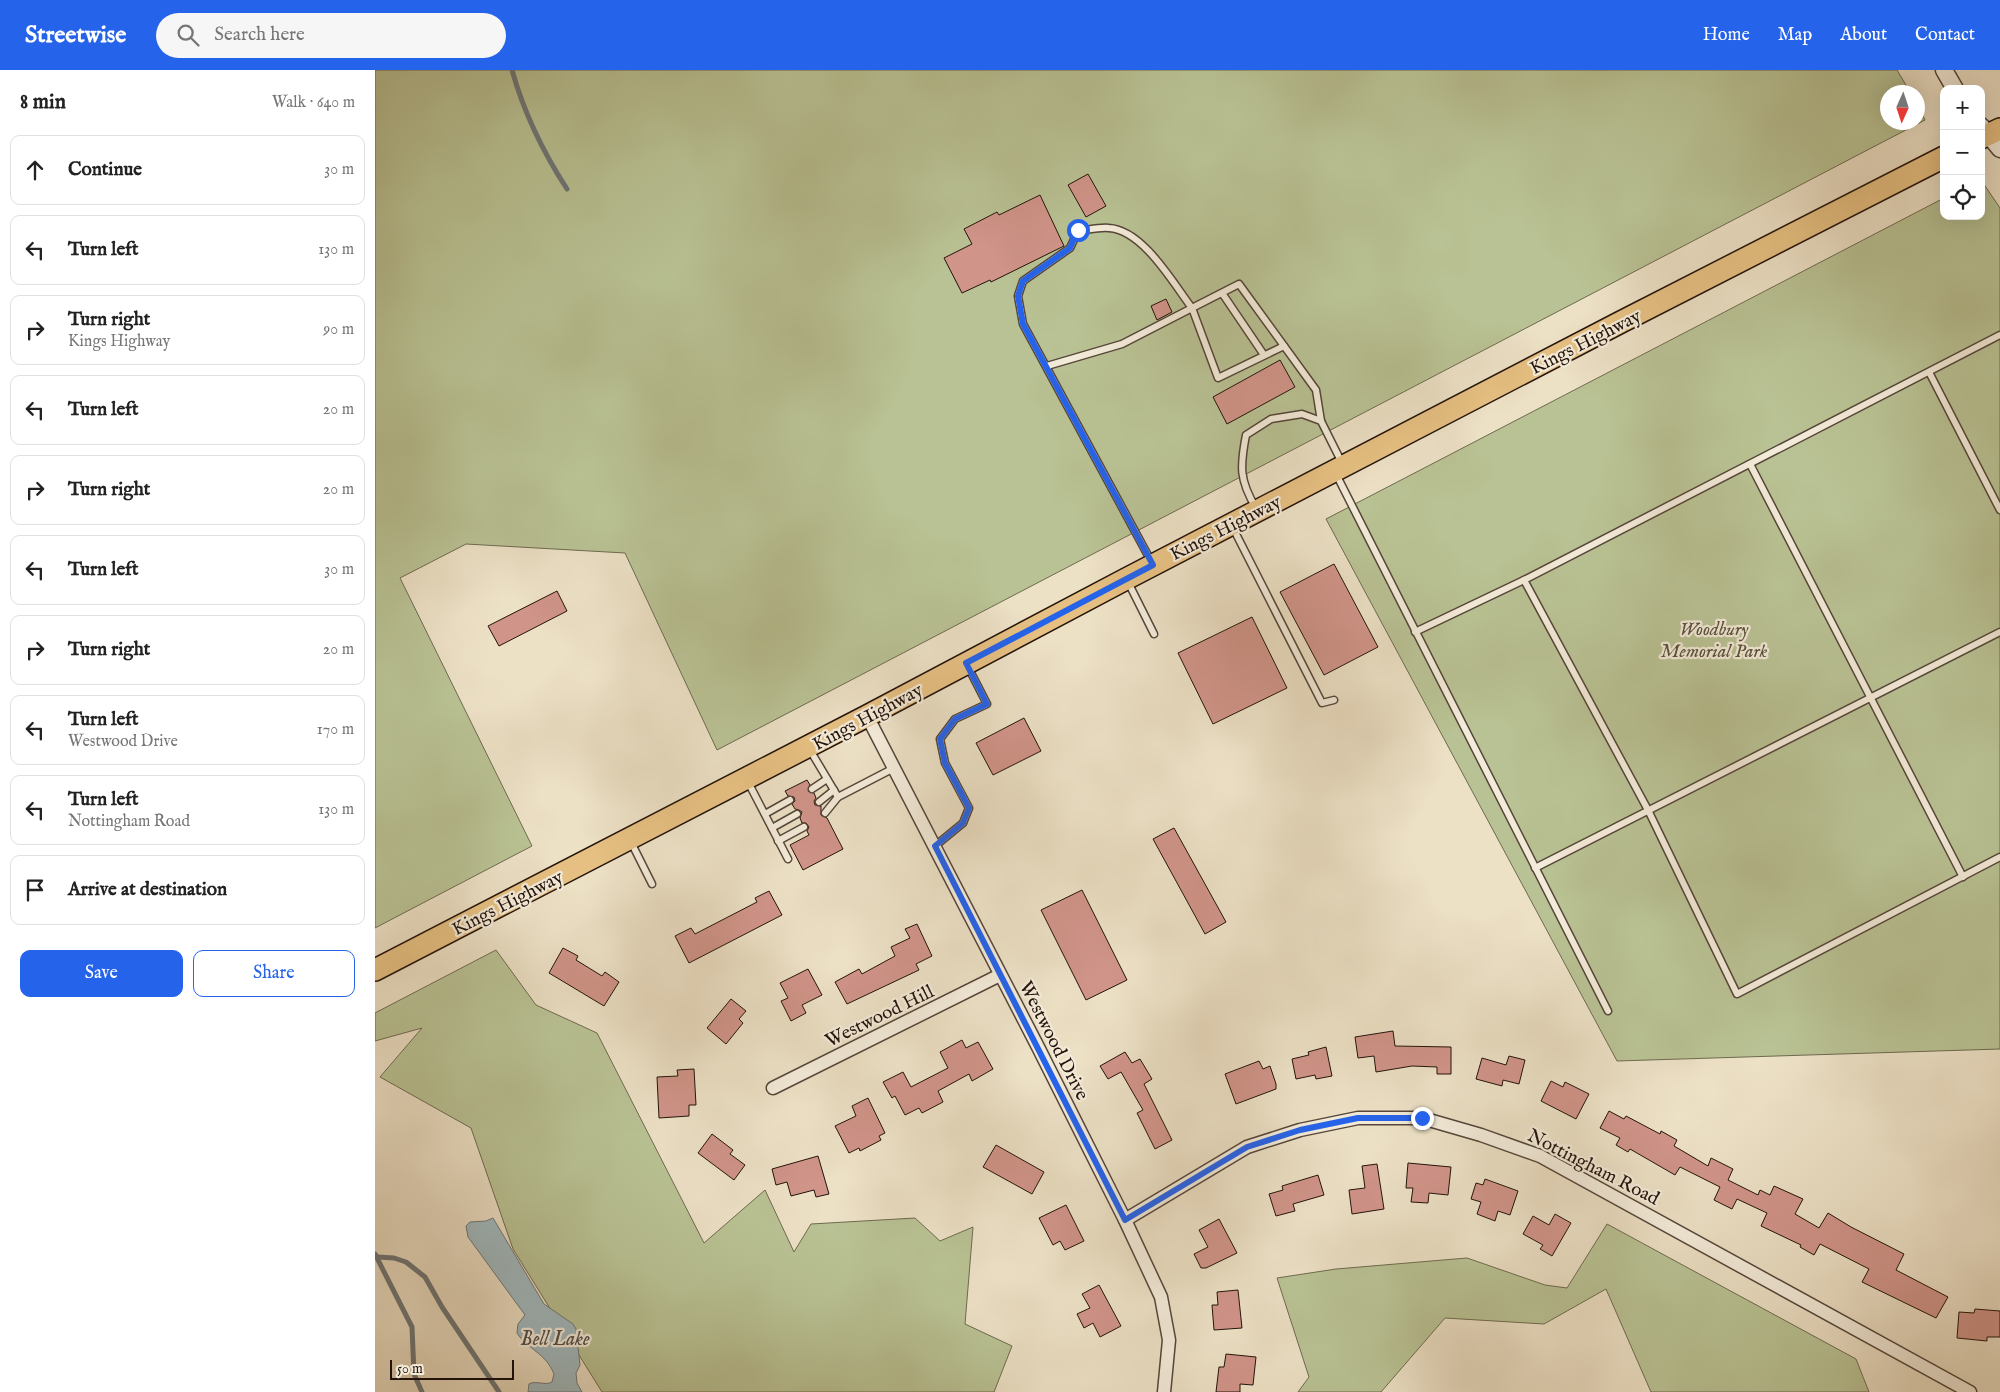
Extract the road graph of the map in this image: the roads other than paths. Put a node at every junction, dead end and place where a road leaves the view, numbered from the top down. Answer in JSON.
{"nodes":[{"id":1,"x":1944,"y":70,"type":"edge"},
{"id":2,"x":1953,"y":85,"type":"edge"},
{"id":3,"x":1940,"y":160,"type":"edge"},
{"id":4,"x":1222,"y":293,"type":"junction"},
{"id":5,"x":1192,"y":308,"type":"junction"},
{"id":6,"x":2000,"y":335,"type":"edge"},
{"id":7,"x":1284,"y":346,"type":"junction"},
{"id":8,"x":1264,"y":355,"type":"junction"},
{"id":9,"x":1047,"y":366,"type":"junction"},
{"id":10,"x":1929,"y":372,"type":"junction"},
{"id":11,"x":1321,"y":421,"type":"junction"},
{"id":12,"x":1750,"y":464,"type":"junction"},
{"id":13,"x":1339,"y":469,"type":"junction"},
{"id":14,"x":2000,"y":510,"type":"edge"},
{"id":15,"x":1258,"y":511,"type":"junction"},
{"id":16,"x":1231,"y":525,"type":"junction"},
{"id":17,"x":1153,"y":565,"type":"junction"},
{"id":18,"x":1126,"y":579,"type":"junction"},
{"id":19,"x":1524,"y":580,"type":"junction"},
{"id":20,"x":1415,"y":632,"type":"junction"},
{"id":21,"x":2000,"y":632,"type":"edge"},
{"id":22,"x":1154,"y":634,"type":"dead end"},
{"id":23,"x":966,"y":663,"type":"junction"},
{"id":24,"x":1870,"y":697,"type":"junction"},
{"id":25,"x":1334,"y":700,"type":"dead end"},
{"id":26,"x":867,"y":716,"type":"junction"},
{"id":27,"x":808,"y":746,"type":"junction"},
{"id":28,"x":894,"y":768,"type":"junction"},
{"id":29,"x":746,"y":778,"type":"junction"},
{"id":30,"x":827,"y":779,"type":"junction"},
{"id":31,"x":812,"y":789,"type":"dead end"},
{"id":32,"x":834,"y":790,"type":"junction"},
{"id":33,"x":838,"y":797,"type":"junction"},
{"id":34,"x":790,"y":800,"type":"dead end"},
{"id":35,"x":819,"y":802,"type":"dead end"},
{"id":36,"x":1648,"y":810,"type":"junction"},
{"id":37,"x":765,"y":814,"type":"junction"},
{"id":38,"x":797,"y":814,"type":"dead end"},
{"id":39,"x":825,"y":814,"type":"dead end"},
{"id":40,"x":804,"y":827,"type":"dead end"},
{"id":41,"x":772,"y":828,"type":"junction"},
{"id":42,"x":629,"y":838,"type":"junction"},
{"id":43,"x":778,"y":841,"type":"junction"},
{"id":44,"x":935,"y":846,"type":"junction"},
{"id":45,"x":2000,"y":857,"type":"edge"},
{"id":46,"x":788,"y":859,"type":"dead end"},
{"id":47,"x":1535,"y":868,"type":"junction"},
{"id":48,"x":1963,"y":877,"type":"junction"},
{"id":49,"x":652,"y":884,"type":"dead end"},
{"id":50,"x":375,"y":970,"type":"edge"},
{"id":51,"x":1001,"y":975,"type":"junction"},
{"id":52,"x":1608,"y":1011,"type":"dead end"},
{"id":53,"x":773,"y":1088,"type":"dead end"},
{"id":54,"x":1125,"y":1220,"type":"junction"},
{"id":55,"x":1165,"y":1392,"type":"edge"},
{"id":56,"x":1970,"y":1392,"type":"edge"}],
"edges":[{"from":1,"to":2,"type":"street"},
{"from":3,"to":13,"type":"main road","name":"Kings Highway"},
{"from":4,"to":5,"type":"lane"},
{"from":4,"to":7,"type":"lane"},
{"from":4,"to":8,"type":"lane"},
{"from":5,"to":8,"type":"lane"},
{"from":5,"to":9,"type":"lane"},
{"from":5,"to":9,"type":"lane"},
{"from":6,"to":10,"type":"lane"},
{"from":7,"to":8,"type":"lane"},
{"from":7,"to":11,"type":"lane"},
{"from":9,"to":17,"type":"lane"},
{"from":10,"to":12,"type":"lane"},
{"from":10,"to":14,"type":"lane"},
{"from":11,"to":13,"type":"lane"},
{"from":11,"to":15,"type":"lane"},
{"from":12,"to":19,"type":"lane"},
{"from":12,"to":24,"type":"lane"},
{"from":13,"to":15,"type":"main road","name":"Kings Highway"},
{"from":13,"to":20,"type":"lane"},
{"from":15,"to":16,"type":"main road","name":"Kings Highway"},
{"from":16,"to":17,"type":"main road","name":"Kings Highway"},
{"from":16,"to":25,"type":"lane"},
{"from":17,"to":18,"type":"main road","name":"Kings Highway"},
{"from":18,"to":22,"type":"lane"},
{"from":18,"to":23,"type":"main road","name":"Kings Highway"},
{"from":19,"to":20,"type":"lane"},
{"from":19,"to":36,"type":"lane"},
{"from":20,"to":47,"type":"lane"},
{"from":21,"to":24,"type":"lane"},
{"from":23,"to":26,"type":"main road","name":"Kings Highway"},
{"from":23,"to":44,"type":"lane"},
{"from":24,"to":36,"type":"lane"},
{"from":24,"to":48,"type":"lane"},
{"from":26,"to":27,"type":"main road","name":"Kings Highway"},
{"from":26,"to":28,"type":"street","name":"Westwood Drive"},
{"from":27,"to":29,"type":"main road","name":"Kings Highway"},
{"from":27,"to":30,"type":"lane"},
{"from":28,"to":33,"type":"lane"},
{"from":28,"to":44,"type":"street","name":"Westwood Drive"},
{"from":29,"to":37,"type":"lane"},
{"from":29,"to":42,"type":"main road","name":"Kings Highway"},
{"from":30,"to":31,"type":"lane"},
{"from":30,"to":32,"type":"lane"},
{"from":32,"to":33,"type":"lane"},
{"from":32,"to":35,"type":"lane"},
{"from":33,"to":39,"type":"lane"},
{"from":34,"to":37,"type":"lane"},
{"from":36,"to":47,"type":"lane"},
{"from":36,"to":48,"type":"lane"},
{"from":37,"to":41,"type":"lane"},
{"from":38,"to":41,"type":"lane"},
{"from":40,"to":43,"type":"lane"},
{"from":41,"to":43,"type":"lane"},
{"from":42,"to":49,"type":"lane"},
{"from":42,"to":50,"type":"main road","name":"Kings Highway"},
{"from":43,"to":46,"type":"lane"},
{"from":44,"to":51,"type":"street","name":"Westwood Drive"},
{"from":45,"to":48,"type":"lane"},
{"from":47,"to":52,"type":"lane"},
{"from":51,"to":53,"type":"street","name":"Westwood Hill"},
{"from":51,"to":54,"type":"street","name":"Westwood Drive"},
{"from":54,"to":55,"type":"street","name":"Westwood Drive"},
{"from":54,"to":56,"type":"street","name":"Nottingham Road"}]}
